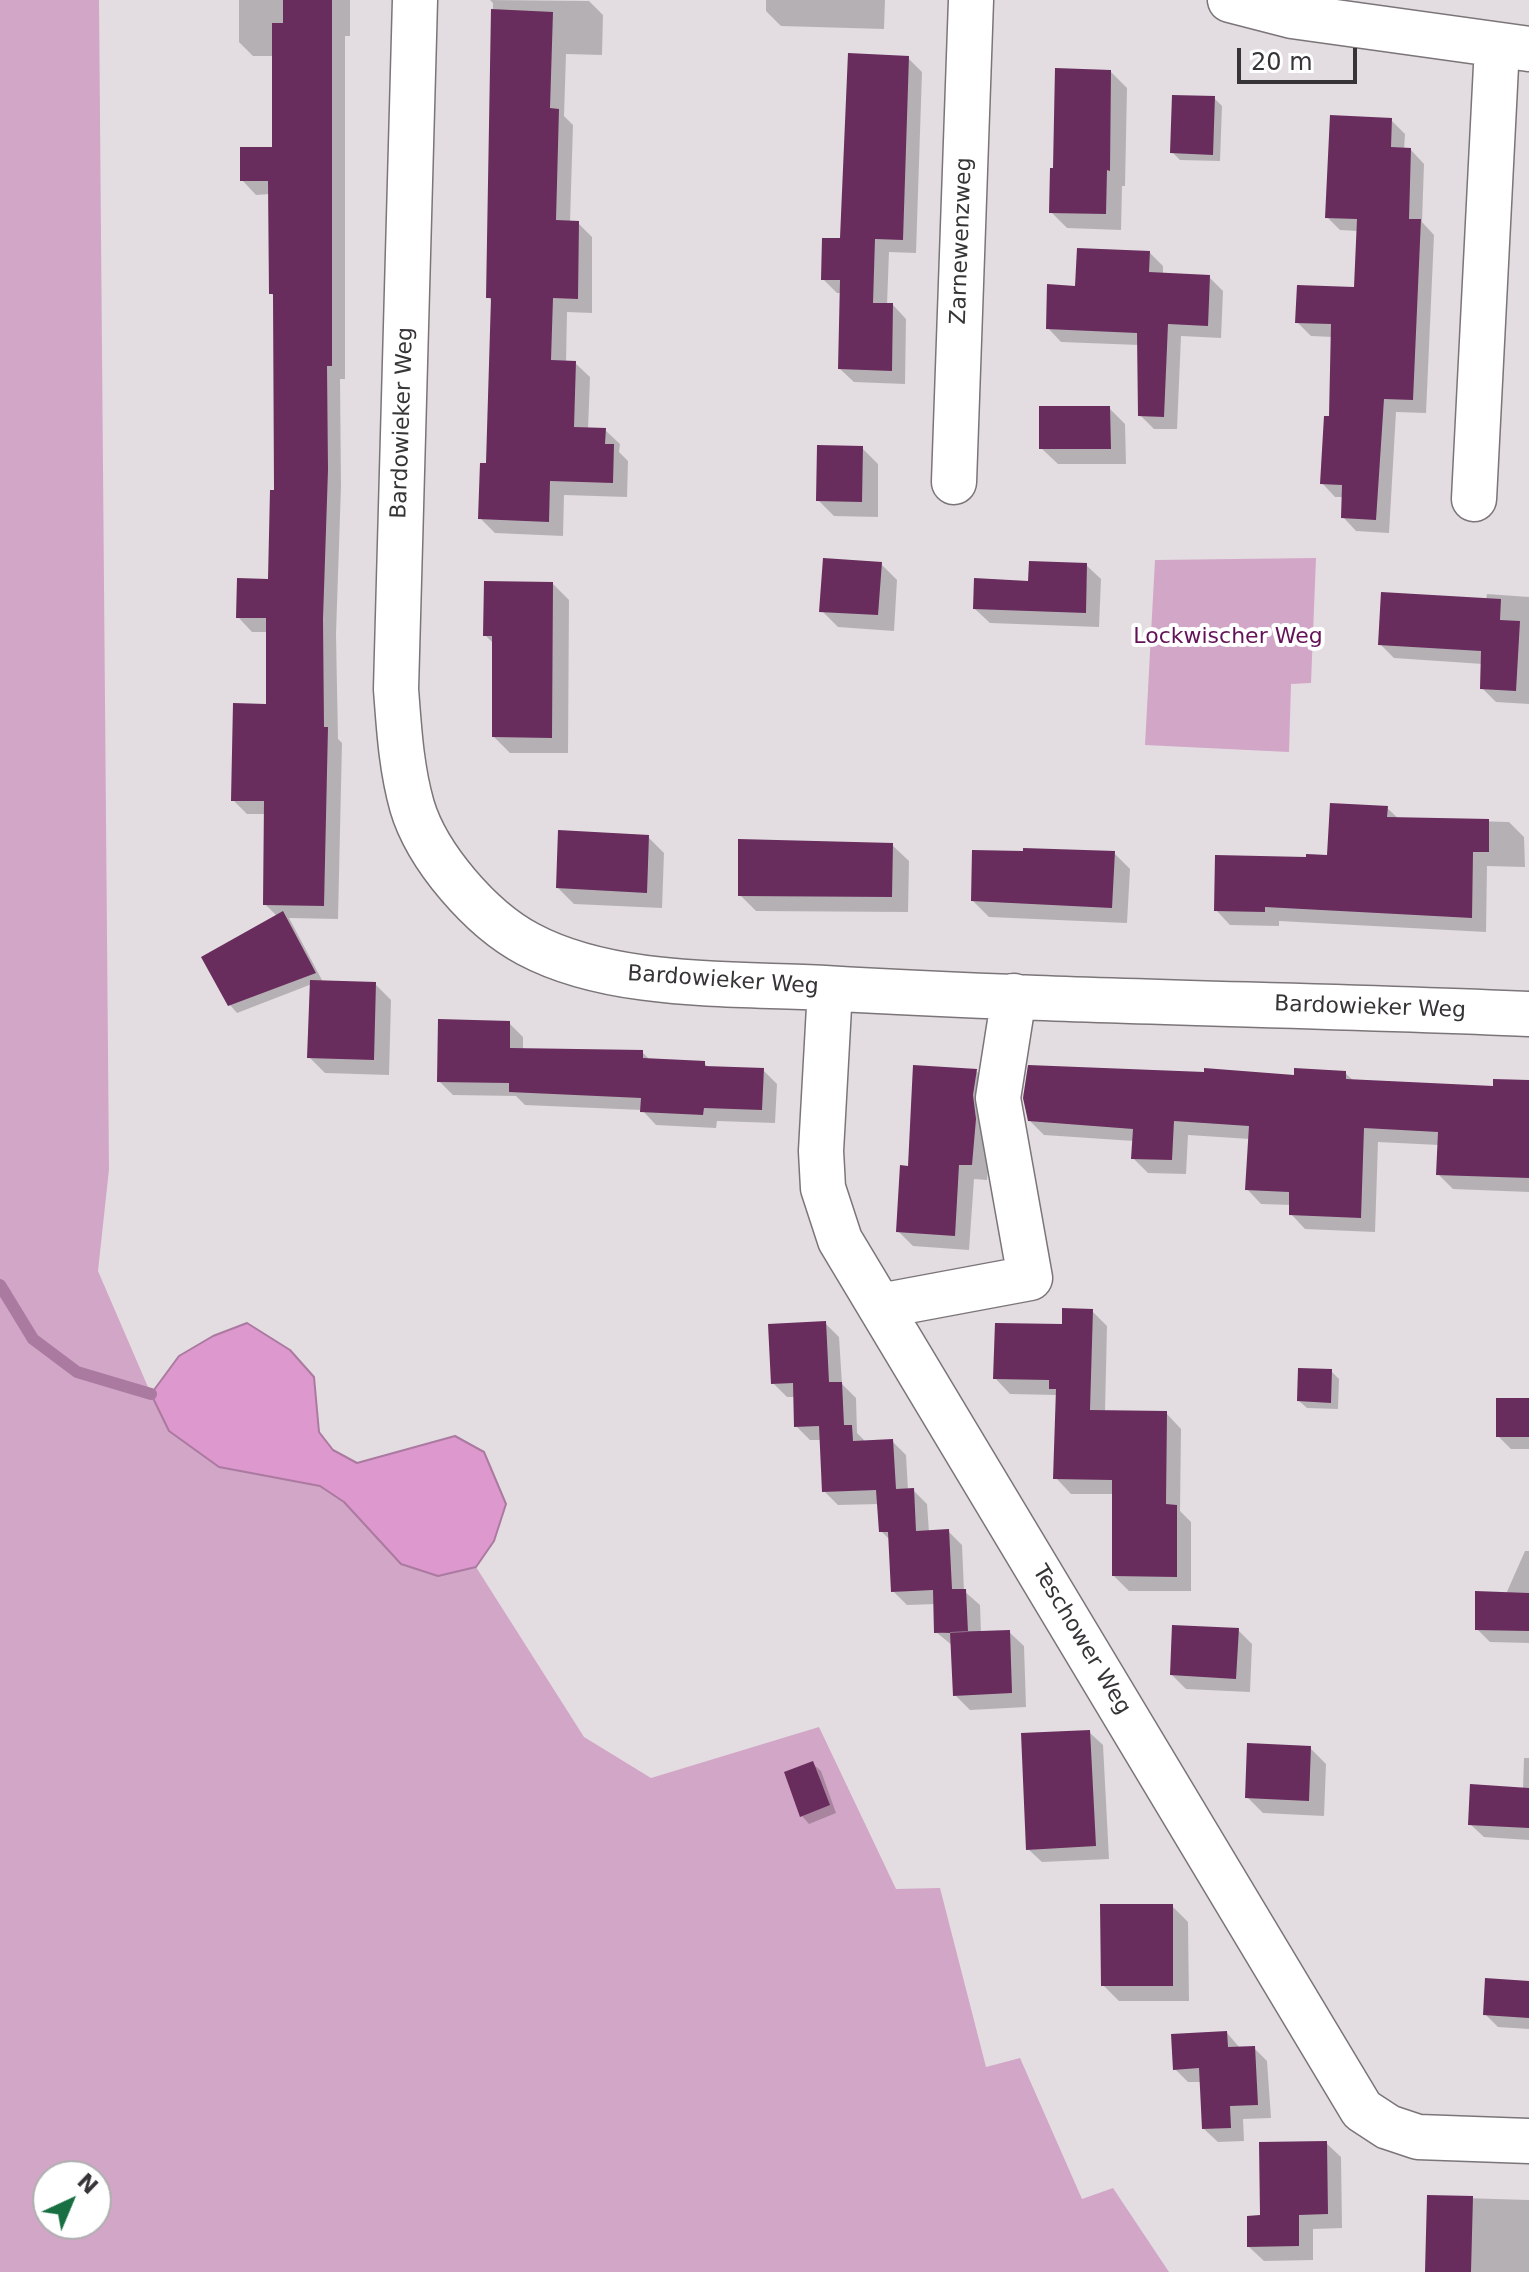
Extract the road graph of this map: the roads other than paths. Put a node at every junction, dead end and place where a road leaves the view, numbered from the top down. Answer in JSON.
{"nodes":[{"id":1,"x":415,"y":0,"type":"edge"},
{"id":2,"x":971,"y":0,"type":"edge"},
{"id":3,"x":1230,"y":0,"type":"edge"},
{"id":4,"x":1513,"y":47,"type":"edge"},
{"id":5,"x":954,"y":482,"type":"dead end"},
{"id":6,"x":1474,"y":499,"type":"dead end"},
{"id":7,"x":830,"y":989,"type":"junction"},
{"id":8,"x":1014,"y":996,"type":"junction"},
{"id":9,"x":1529,"y":1014,"type":"edge"},
{"id":10,"x":880,"y":1306,"type":"junction"},
{"id":11,"x":1529,"y":2141,"type":"edge"}],
"edges":[{"from":1,"to":7,"type":"street","name":"Bardowieker Weg"},
{"from":2,"to":5,"type":"street","name":"Zarnewenzweg"},
{"from":3,"to":4,"type":"street"},
{"from":4,"to":6,"type":"street"},
{"from":7,"to":8,"type":"street","name":"Bardowieker Weg"},
{"from":7,"to":10,"type":"street","name":"Teschower Weg"},
{"from":8,"to":9,"type":"street","name":"Bardowieker Weg"},
{"from":8,"to":10,"type":"street"},
{"from":10,"to":11,"type":"street","name":"Teschower Weg"}]}
